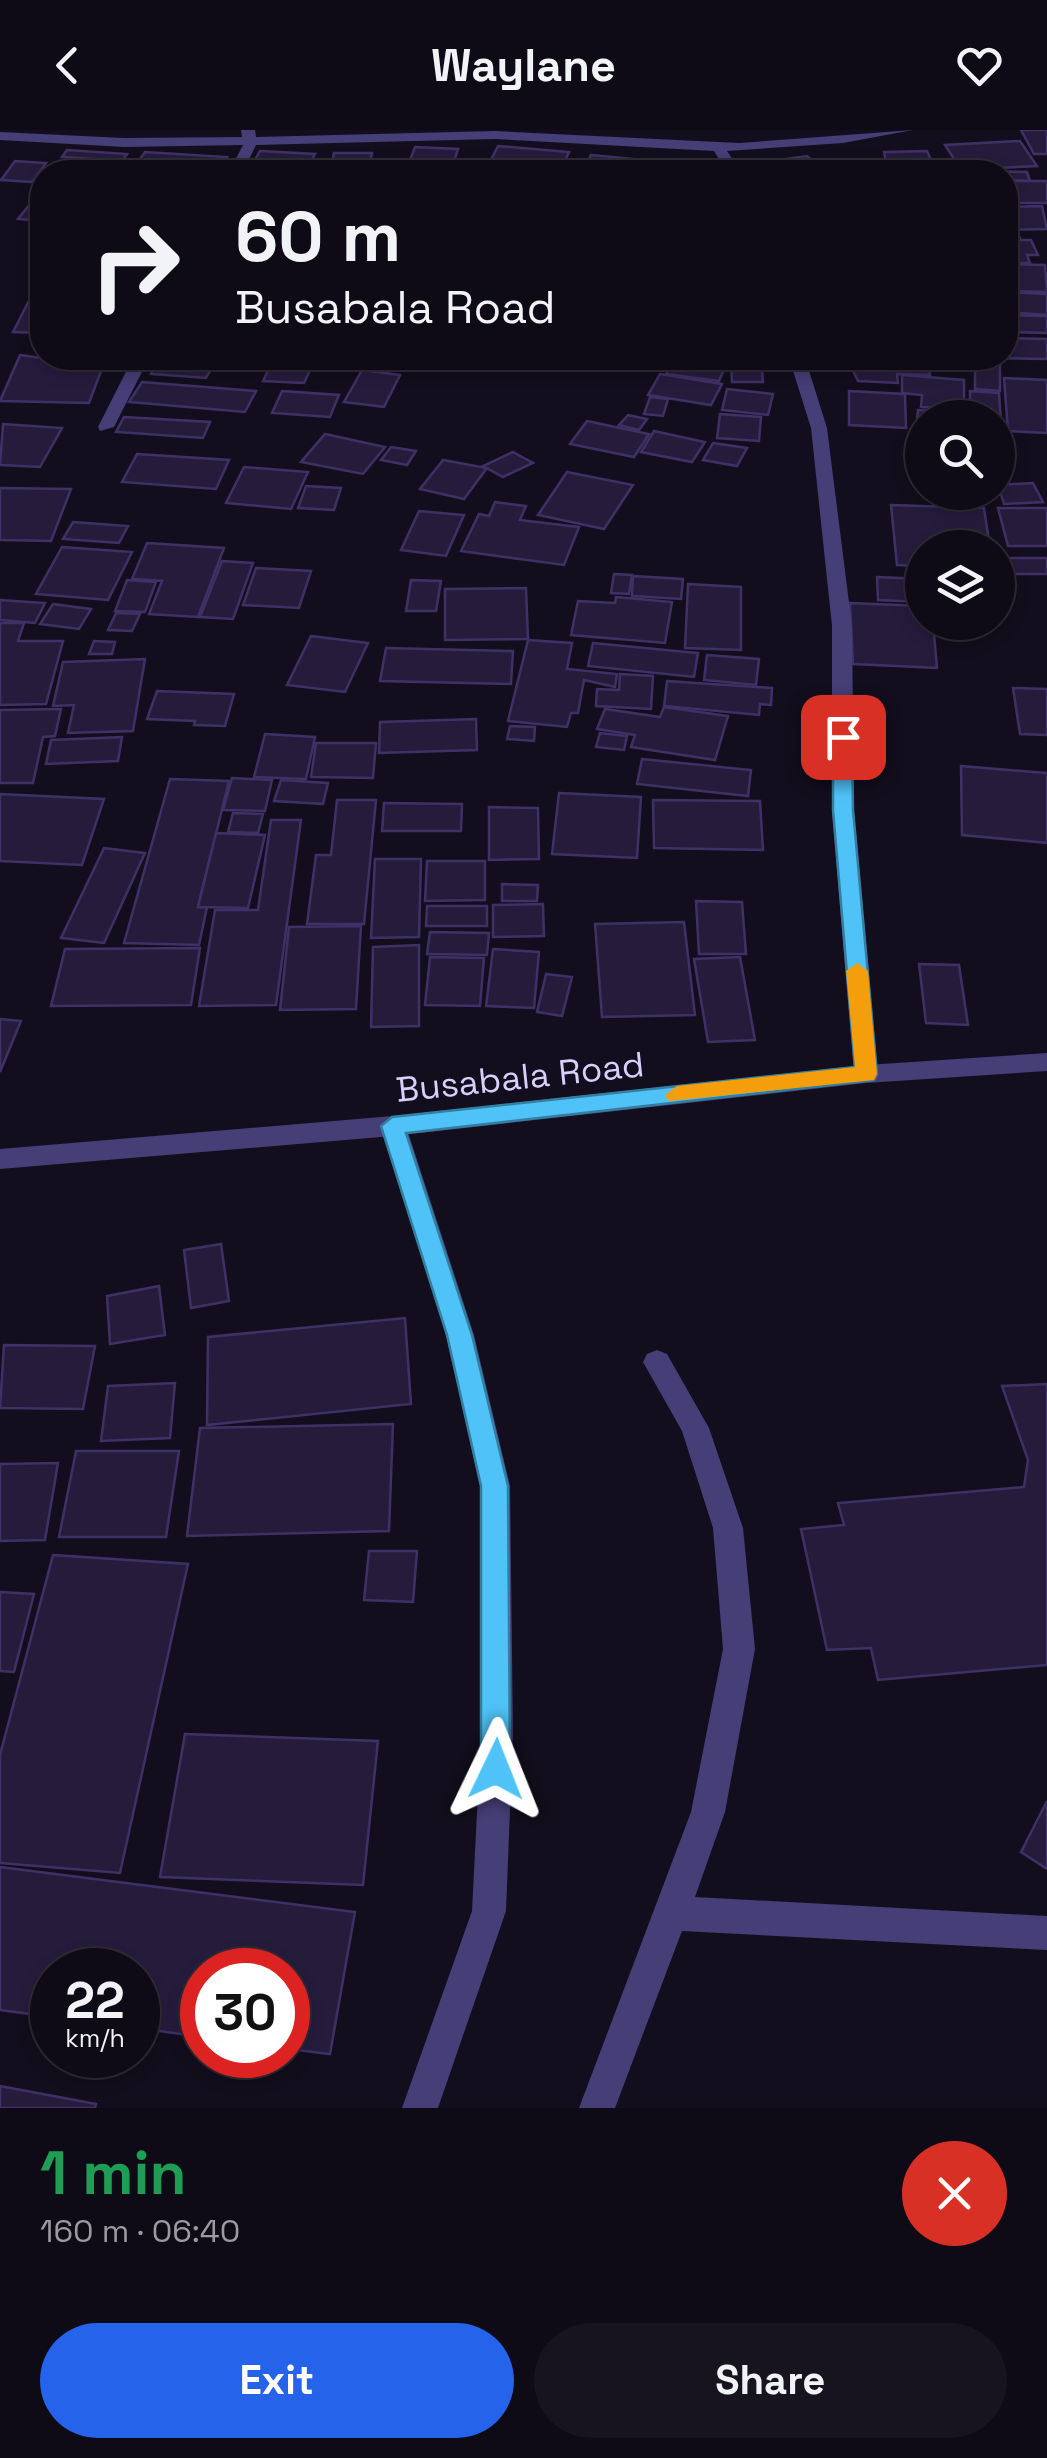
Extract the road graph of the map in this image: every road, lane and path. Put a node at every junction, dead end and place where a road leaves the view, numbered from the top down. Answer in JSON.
{"nodes":[{"id":1,"x":906,"y":130,"type":"edge"},
{"id":2,"x":0,"y":136,"type":"edge"},
{"id":3,"x":249,"y":137,"type":"edge"},
{"id":4,"x":717,"y":146,"type":"junction"},
{"id":5,"x":726,"y":160,"type":"edge"},
{"id":6,"x":136,"y":370,"type":"edge"},
{"id":7,"x":802,"y":370,"type":"edge"},
{"id":8,"x":106,"y":428,"type":"dead end"},
{"id":9,"x":1047,"y":1062,"type":"edge"},
{"id":10,"x":866,"y":1074,"type":"junction"},
{"id":11,"x":392,"y":1126,"type":"junction"},
{"id":12,"x":0,"y":1159,"type":"edge"},
{"id":13,"x":657,"y":1362,"type":"dead end"},
{"id":14,"x":672,"y":1913,"type":"junction"},
{"id":15,"x":1047,"y":1933,"type":"edge"},
{"id":16,"x":420,"y":2108,"type":"edge"},
{"id":17,"x":597,"y":2108,"type":"edge"}],
"edges":[{"from":1,"to":4,"type":"street"},
{"from":2,"to":3,"type":"street"},
{"from":3,"to":4,"type":"street"},
{"from":4,"to":5,"type":"street"},
{"from":6,"to":8,"type":"street"},
{"from":7,"to":10,"type":"street"},
{"from":9,"to":10,"type":"street","name":"Busabala Road"},
{"from":10,"to":11,"type":"street","name":"Busabala Road"},
{"from":11,"to":12,"type":"street","name":"Busabala Road"},
{"from":11,"to":16,"type":"street"},
{"from":13,"to":14,"type":"street"},
{"from":14,"to":15,"type":"street"},
{"from":14,"to":17,"type":"street"}]}
